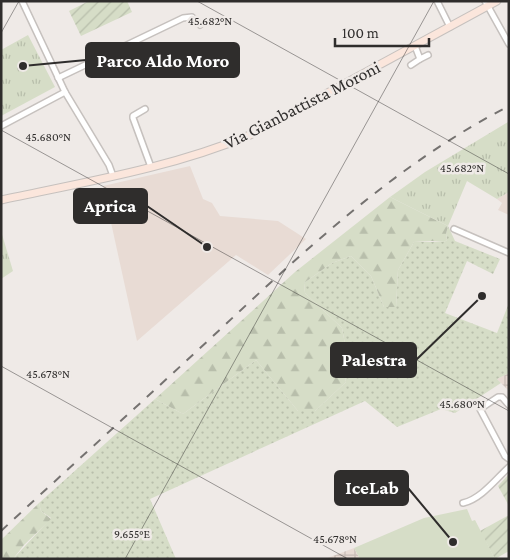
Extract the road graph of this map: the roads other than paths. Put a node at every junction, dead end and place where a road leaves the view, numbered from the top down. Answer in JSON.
{"nodes":[{"id":1,"x":22,"y":1,"type":"edge"},
{"id":2,"x":438,"y":1,"type":"edge"},
{"id":3,"x":497,"y":1,"type":"edge"},
{"id":4,"x":486,"y":4,"type":"edge"},
{"id":5,"x":200,"y":24,"type":"dead end"},
{"id":6,"x":450,"y":27,"type":"junction"},
{"id":7,"x":509,"y":44,"type":"edge"},
{"id":8,"x":415,"y":46,"type":"junction"},
{"id":9,"x":428,"y":55,"type":"dead end"},
{"id":10,"x":420,"y":59,"type":"junction"},
{"id":11,"x":411,"y":65,"type":"dead end"},
{"id":12,"x":58,"y":78,"type":"junction"},
{"id":13,"x":65,"y":92,"type":"junction"},
{"id":14,"x":145,"y":109,"type":"dead end"},
{"id":15,"x":1,"y":126,"type":"edge"},
{"id":16,"x":150,"y":164,"type":"junction"},
{"id":17,"x":113,"y":176,"type":"junction"},
{"id":18,"x":1,"y":200,"type":"edge"},
{"id":19,"x":454,"y":230,"type":"dead end"},
{"id":20,"x":509,"y":253,"type":"edge"},
{"id":21,"x":509,"y":405,"type":"edge"},
{"id":22,"x":509,"y":459,"type":"edge"},
{"id":23,"x":509,"y":467,"type":"edge"},
{"id":24,"x":463,"y":503,"type":"dead end"}],
"edges":[{"from":1,"to":12,"type":"street"},
{"from":2,"to":6,"type":"street"},
{"from":3,"to":4,"type":"main road","name":"Via Gianbattista Moroni"},
{"from":4,"to":6,"type":"main road","name":"Via Gianbattista Moroni"},
{"from":4,"to":7,"type":"street"},
{"from":5,"to":12,"type":"street"},
{"from":6,"to":8,"type":"main road","name":"Via Gianbattista Moroni"},
{"from":8,"to":10,"type":"street"},
{"from":8,"to":16,"type":"main road","name":"Via Gianbattista Moroni"},
{"from":9,"to":10,"type":"street"},
{"from":10,"to":11,"type":"street"},
{"from":12,"to":13,"type":"street"},
{"from":13,"to":15,"type":"street"},
{"from":13,"to":17,"type":"street"},
{"from":14,"to":16,"type":"street"},
{"from":16,"to":17,"type":"main road","name":"Via Gianbattista Moroni"},
{"from":17,"to":18,"type":"main road","name":"Via Gianbattista Moroni"},
{"from":19,"to":20,"type":"street"},
{"from":21,"to":22,"type":"street"},
{"from":23,"to":24,"type":"street"}]}
